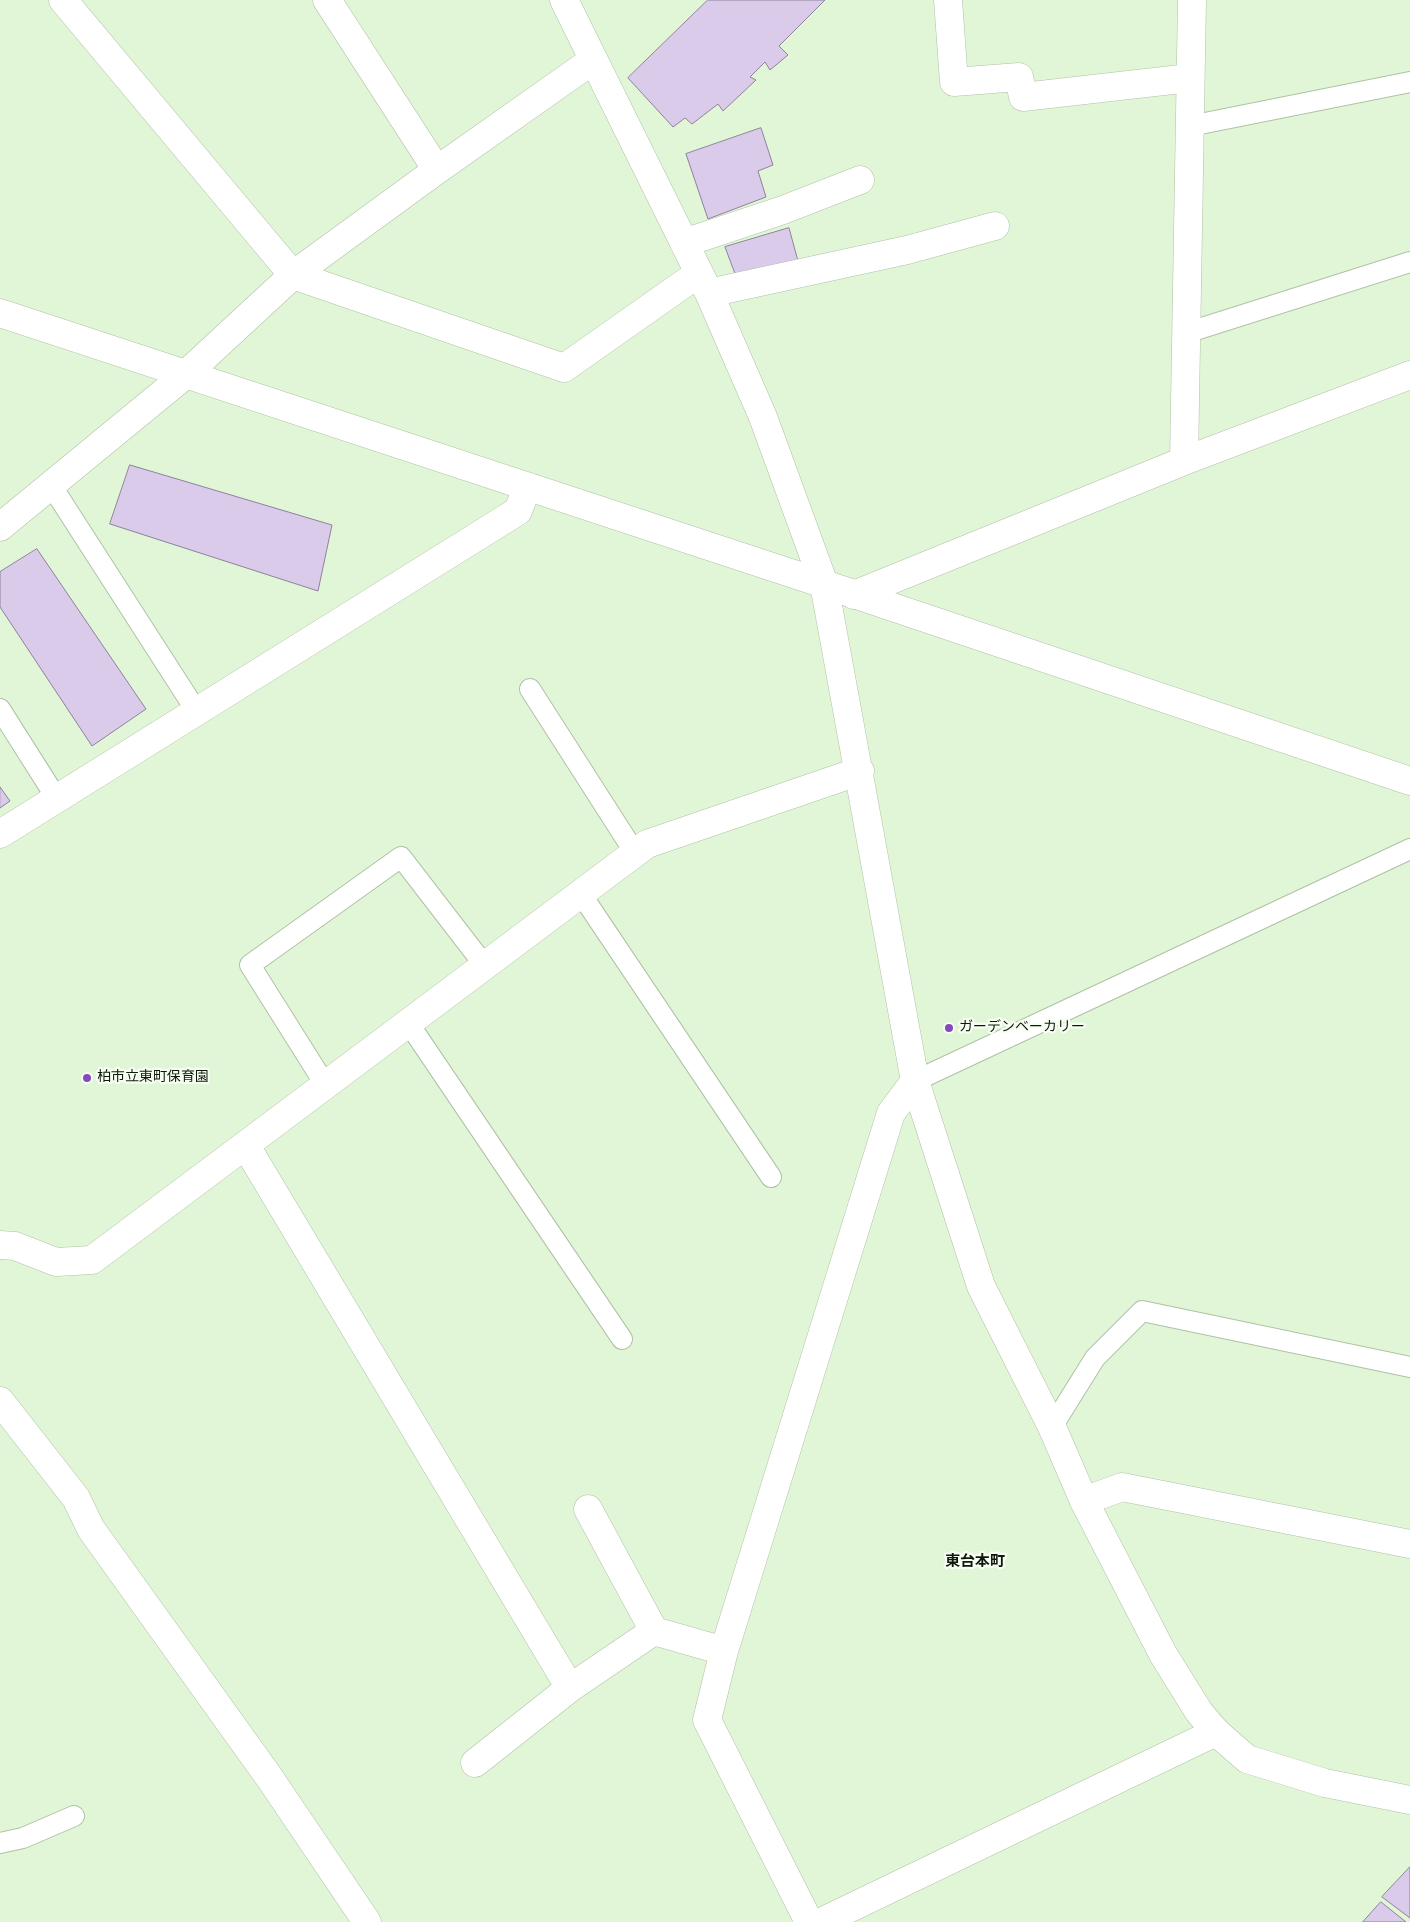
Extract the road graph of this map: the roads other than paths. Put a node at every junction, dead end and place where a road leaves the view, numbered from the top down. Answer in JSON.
{"nodes":[{"id":1,"x":63,"y":0,"type":"edge"},
{"id":2,"x":327,"y":0,"type":"edge"},
{"id":3,"x":564,"y":0,"type":"edge"},
{"id":4,"x":948,"y":0,"type":"edge"},
{"id":5,"x":1192,"y":0,"type":"edge"},
{"id":6,"x":593,"y":60,"type":"junction"},
{"id":7,"x":1190,"y":78,"type":"junction"},
{"id":8,"x":1410,"y":82,"type":"edge"},
{"id":9,"x":1190,"y":126,"type":"junction"},
{"id":10,"x":437,"y":170,"type":"junction"},
{"id":11,"x":860,"y":180,"type":"dead end"},
{"id":12,"x":995,"y":226,"type":"dead end"},
{"id":13,"x":684,"y":243,"type":"junction"},
{"id":14,"x":1410,"y":262,"type":"edge"},
{"id":15,"x":293,"y":275,"type":"junction"},
{"id":16,"x":704,"y":284,"type":"junction"},
{"id":17,"x":0,"y":313,"type":"edge"},
{"id":18,"x":1186,"y":333,"type":"junction"},
{"id":19,"x":185,"y":375,"type":"junction"},
{"id":20,"x":1410,"y":375,"type":"edge"},
{"id":21,"x":1184,"y":461,"type":"junction"},
{"id":22,"x":51,"y":485,"type":"junction"},
{"id":23,"x":527,"y":488,"type":"junction"},
{"id":24,"x":0,"y":527,"type":"edge"},
{"id":25,"x":824,"y":584,"type":"junction"},
{"id":26,"x":854,"y":594,"type":"junction"},
{"id":27,"x":530,"y":689,"type":"dead end"},
{"id":28,"x":0,"y":709,"type":"edge"},
{"id":29,"x":197,"y":712,"type":"junction"},
{"id":30,"x":860,"y":770,"type":"junction"},
{"id":31,"x":1410,"y":781,"type":"edge"},
{"id":32,"x":57,"y":799,"type":"junction"},
{"id":33,"x":0,"y":834,"type":"edge"},
{"id":34,"x":1410,"y":848,"type":"edge"},
{"id":35,"x":635,"y":853,"type":"junction"},
{"id":36,"x":581,"y":894,"type":"junction"},
{"id":37,"x":485,"y":966,"type":"junction"},
{"id":38,"x":409,"y":1024,"type":"junction"},
{"id":39,"x":915,"y":1081,"type":"junction"},
{"id":40,"x":326,"y":1086,"type":"junction"},
{"id":41,"x":246,"y":1146,"type":"junction"},
{"id":42,"x":771,"y":1177,"type":"dead end"},
{"id":43,"x":0,"y":1245,"type":"edge"},
{"id":44,"x":622,"y":1339,"type":"dead end"},
{"id":45,"x":1410,"y":1367,"type":"edge"},
{"id":46,"x":0,"y":1401,"type":"edge"},
{"id":47,"x":1052,"y":1428,"type":"junction"},
{"id":48,"x":1084,"y":1501,"type":"junction"},
{"id":49,"x":588,"y":1509,"type":"dead end"},
{"id":50,"x":1410,"y":1544,"type":"edge"},
{"id":51,"x":654,"y":1631,"type":"junction"},
{"id":52,"x":724,"y":1651,"type":"junction"},
{"id":53,"x":570,"y":1688,"type":"junction"},
{"id":54,"x":1216,"y":1732,"type":"junction"},
{"id":55,"x":475,"y":1763,"type":"dead end"},
{"id":56,"x":1410,"y":1800,"type":"edge"},
{"id":57,"x":74,"y":1816,"type":"dead end"},
{"id":58,"x":0,"y":1843,"type":"edge"},
{"id":59,"x":368,"y":1922,"type":"edge"},
{"id":60,"x":809,"y":1922,"type":"edge"},
{"id":61,"x":821,"y":1922,"type":"edge"}],
"edges":[{"from":1,"to":15,"type":"street"},
{"from":2,"to":10,"type":"street"},
{"from":3,"to":6,"type":"street"},
{"from":4,"to":7,"type":"street"},
{"from":5,"to":7,"type":"street"},
{"from":6,"to":10,"type":"street"},
{"from":6,"to":13,"type":"street"},
{"from":7,"to":9,"type":"street"},
{"from":8,"to":9,"type":"lane"},
{"from":9,"to":18,"type":"street"},
{"from":10,"to":15,"type":"street"},
{"from":11,"to":13,"type":"street"},
{"from":12,"to":16,"type":"street"},
{"from":13,"to":16,"type":"street"},
{"from":14,"to":18,"type":"lane"},
{"from":15,"to":16,"type":"street"},
{"from":15,"to":19,"type":"street"},
{"from":16,"to":25,"type":"street"},
{"from":17,"to":19,"type":"street"},
{"from":18,"to":21,"type":"street"},
{"from":19,"to":22,"type":"street"},
{"from":19,"to":23,"type":"street"},
{"from":20,"to":21,"type":"street"},
{"from":21,"to":26,"type":"street"},
{"from":22,"to":24,"type":"street"},
{"from":22,"to":29,"type":"lane"},
{"from":23,"to":25,"type":"street"},
{"from":23,"to":29,"type":"street"},
{"from":25,"to":26,"type":"street"},
{"from":25,"to":30,"type":"street"},
{"from":26,"to":31,"type":"street"},
{"from":27,"to":35,"type":"lane"},
{"from":28,"to":32,"type":"lane"},
{"from":29,"to":32,"type":"street"},
{"from":30,"to":35,"type":"street"},
{"from":30,"to":39,"type":"street"},
{"from":32,"to":33,"type":"street"},
{"from":34,"to":39,"type":"lane"},
{"from":35,"to":36,"type":"street"},
{"from":36,"to":37,"type":"street"},
{"from":36,"to":42,"type":"lane"},
{"from":37,"to":38,"type":"street"},
{"from":37,"to":40,"type":"lane"},
{"from":38,"to":40,"type":"street"},
{"from":38,"to":44,"type":"lane"},
{"from":39,"to":47,"type":"street"},
{"from":39,"to":52,"type":"street"},
{"from":40,"to":41,"type":"street"},
{"from":41,"to":43,"type":"street"},
{"from":41,"to":53,"type":"street"},
{"from":45,"to":47,"type":"lane"},
{"from":46,"to":59,"type":"street"},
{"from":47,"to":48,"type":"street"},
{"from":48,"to":50,"type":"street"},
{"from":48,"to":54,"type":"street"},
{"from":49,"to":51,"type":"street"},
{"from":51,"to":52,"type":"street"},
{"from":51,"to":53,"type":"street"},
{"from":52,"to":60,"type":"street"},
{"from":53,"to":55,"type":"street"},
{"from":54,"to":56,"type":"street"},
{"from":54,"to":61,"type":"street"},
{"from":57,"to":58,"type":"lane"}]}
